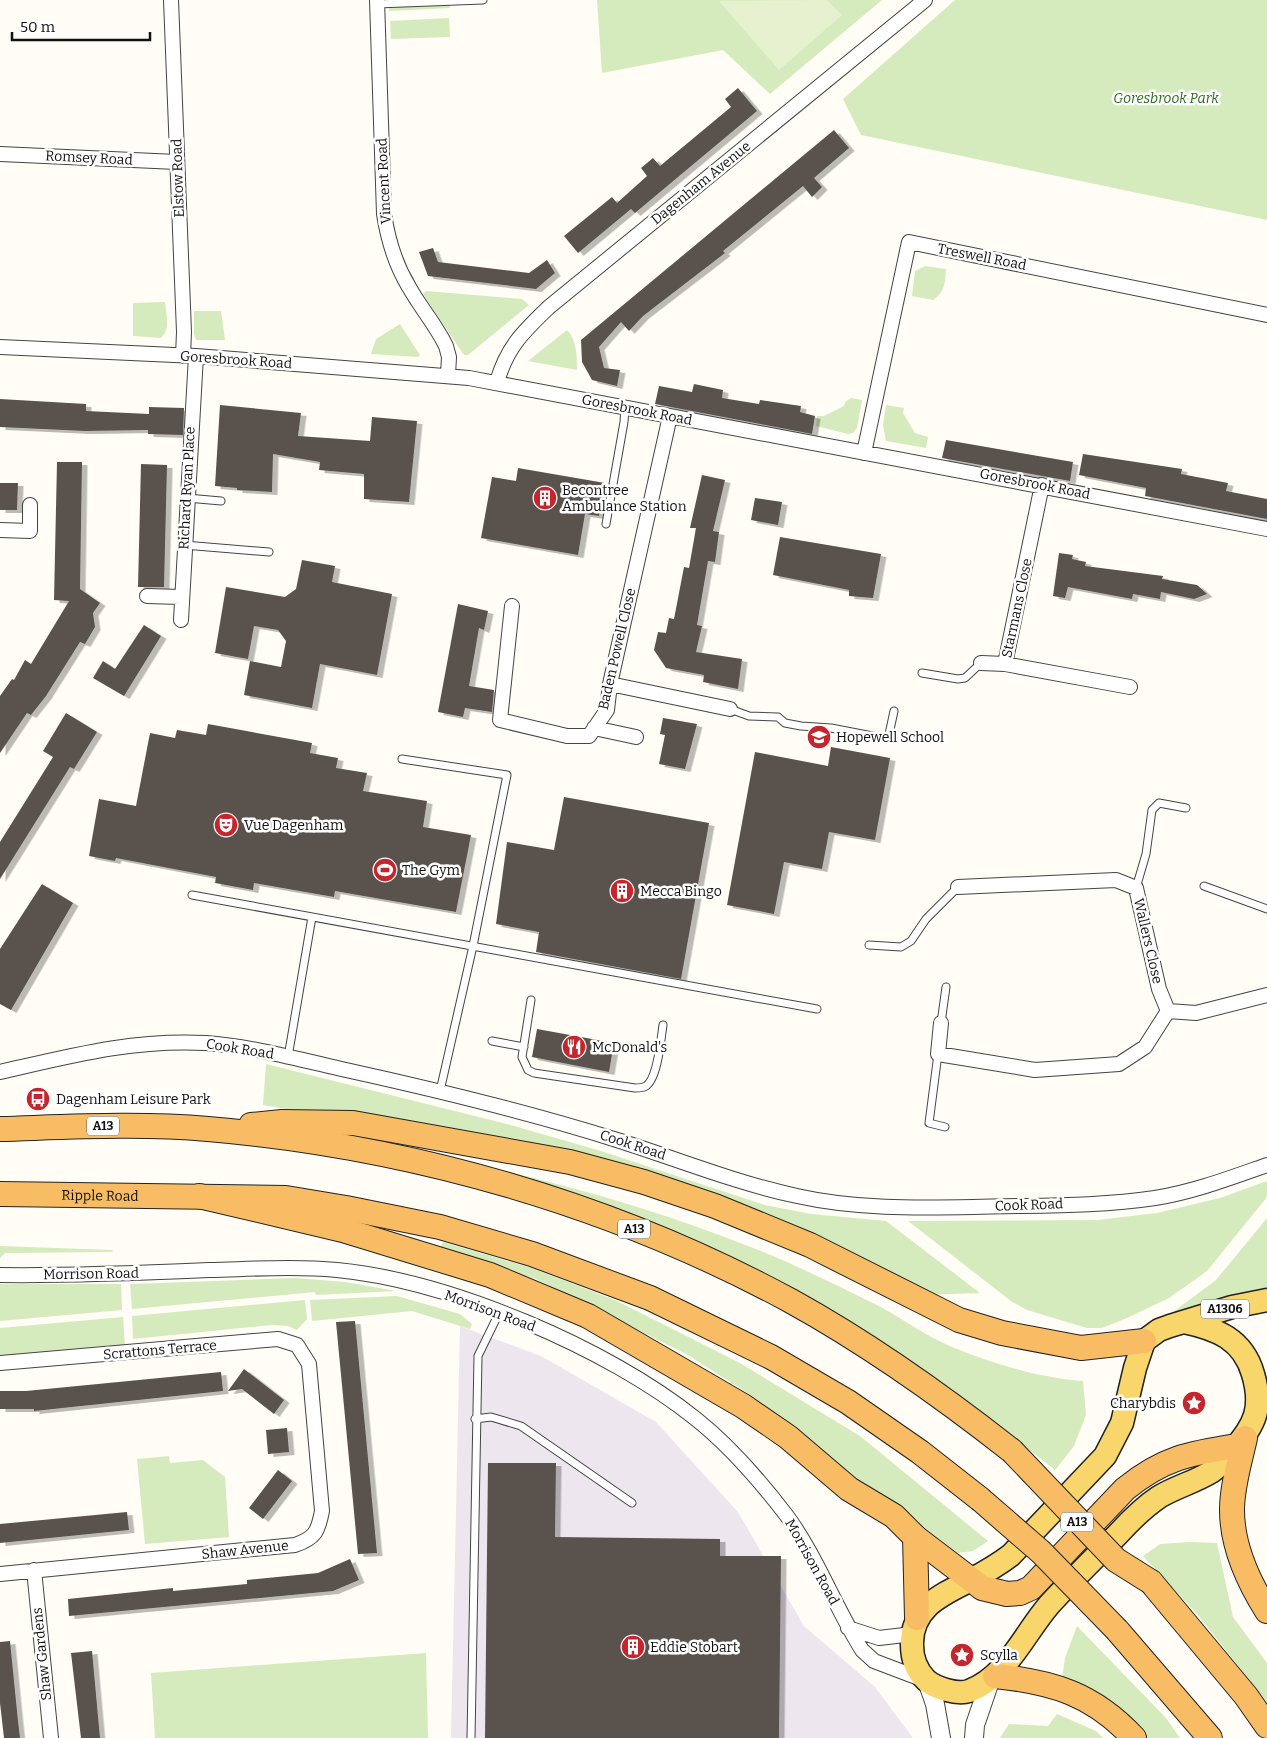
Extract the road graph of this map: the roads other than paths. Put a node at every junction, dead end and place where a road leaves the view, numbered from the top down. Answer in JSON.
{"nodes":[{"id":1,"x":171,"y":0,"type":"edge"},
{"id":2,"x":483,"y":0,"type":"edge"},
{"id":3,"x":926,"y":0,"type":"edge"},
{"id":4,"x":377,"y":2,"type":"edge"},
{"id":5,"x":0,"y":154,"type":"edge"},
{"id":6,"x":177,"y":162,"type":"junction"},
{"id":7,"x":1267,"y":315,"type":"edge"},
{"id":8,"x":0,"y":347,"type":"edge"},
{"id":9,"x":189,"y":356,"type":"junction"},
{"id":10,"x":448,"y":375,"type":"junction"},
{"id":11,"x":497,"y":382,"type":"junction"},
{"id":12,"x":625,"y":408,"type":"junction"},
{"id":13,"x":670,"y":416,"type":"junction"},
{"id":14,"x":864,"y":453,"type":"junction"},
{"id":15,"x":1042,"y":485,"type":"junction"},
{"id":16,"x":187,"y":498,"type":"junction"},
{"id":17,"x":221,"y":501,"type":"dead end"},
{"id":18,"x":30,"y":505,"type":"dead end"},
{"id":19,"x":606,"y":524,"type":"dead end"},
{"id":20,"x":1267,"y":529,"type":"edge"},
{"id":21,"x":0,"y":530,"type":"edge"},
{"id":22,"x":184,"y":545,"type":"junction"},
{"id":23,"x":269,"y":552,"type":"dead end"},
{"id":24,"x":147,"y":596,"type":"dead end"},
{"id":25,"x":182,"y":597,"type":"junction"},
{"id":26,"x":512,"y":606,"type":"dead end"},
{"id":27,"x":182,"y":620,"type":"dead end"},
{"id":28,"x":981,"y":662,"type":"joint"},
{"id":29,"x":1005,"y":664,"type":"junction"},
{"id":30,"x":922,"y":673,"type":"dead end"},
{"id":31,"x":610,"y":684,"type":"junction"},
{"id":32,"x":1130,"y":687,"type":"dead end"},
{"id":33,"x":730,"y":708,"type":"joint"},
{"id":34,"x":894,"y":711,"type":"dead end"},
{"id":35,"x":594,"y":728,"type":"junction"},
{"id":36,"x":636,"y":737,"type":"dead end"},
{"id":37,"x":402,"y":759,"type":"dead end"},
{"id":38,"x":1186,"y":808,"type":"dead end"},
{"id":39,"x":1204,"y":886,"type":"dead end"},
{"id":40,"x":958,"y":887,"type":"joint"},
{"id":41,"x":1136,"y":888,"type":"junction"},
{"id":42,"x":192,"y":895,"type":"dead end"},
{"id":43,"x":1267,"y":909,"type":"edge"},
{"id":44,"x":312,"y":917,"type":"junction"},
{"id":45,"x":869,"y":945,"type":"dead end"},
{"id":46,"x":473,"y":946,"type":"junction"},
{"id":47,"x":946,"y":988,"type":"dead end"},
{"id":48,"x":1267,"y":995,"type":"edge"},
{"id":49,"x":531,"y":1000,"type":"dead end"},
{"id":50,"x":818,"y":1009,"type":"dead end"},
{"id":51,"x":1168,"y":1011,"type":"junction"},
{"id":52,"x":941,"y":1023,"type":"joint"},
{"id":53,"x":663,"y":1024,"type":"dead end"},
{"id":54,"x":492,"y":1041,"type":"dead end"},
{"id":55,"x":524,"y":1047,"type":"junction"},
{"id":56,"x":938,"y":1054,"type":"junction"},
{"id":57,"x":288,"y":1057,"type":"junction"},
{"id":58,"x":0,"y":1072,"type":"edge"},
{"id":59,"x":440,"y":1091,"type":"junction"},
{"id":60,"x":945,"y":1127,"type":"dead end"},
{"id":61,"x":0,"y":1129,"type":"edge"},
{"id":62,"x":207,"y":1129,"type":"junction"},
{"id":63,"x":1267,"y":1165,"type":"edge"},
{"id":64,"x":0,"y":1194,"type":"edge"},
{"id":65,"x":199,"y":1196,"type":"junction"},
{"id":66,"x":0,"y":1275,"type":"edge"},
{"id":67,"x":1267,"y":1300,"type":"edge"},
{"id":68,"x":499,"y":1313,"type":"junction"},
{"id":69,"x":1184,"y":1322,"type":"junction"},
{"id":70,"x":1144,"y":1342,"type":"junction"},
{"id":71,"x":0,"y":1363,"type":"edge"},
{"id":72,"x":309,"y":1364,"type":"joint"},
{"id":73,"x":1262,"y":1396,"type":"edge"},
{"id":74,"x":476,"y":1419,"type":"junction"},
{"id":75,"x":1241,"y":1442,"type":"junction"},
{"id":76,"x":632,"y":1503,"type":"dead end"},
{"id":77,"x":915,"y":1537,"type":"junction"},
{"id":78,"x":34,"y":1570,"type":"junction"},
{"id":79,"x":0,"y":1574,"type":"edge"},
{"id":80,"x":970,"y":1580,"type":"junction"},
{"id":81,"x":1267,"y":1611,"type":"edge"},
{"id":82,"x":915,"y":1626,"type":"junction"},
{"id":83,"x":848,"y":1628,"type":"junction"},
{"id":84,"x":992,"y":1678,"type":"junction"},
{"id":85,"x":927,"y":1681,"type":"junction"},
{"id":86,"x":1267,"y":1726,"type":"edge"},
{"id":87,"x":51,"y":1738,"type":"edge"},
{"id":88,"x":471,"y":1738,"type":"edge"},
{"id":89,"x":941,"y":1738,"type":"edge"},
{"id":90,"x":974,"y":1738,"type":"edge"},
{"id":91,"x":1134,"y":1738,"type":"edge"},
{"id":92,"x":1210,"y":1738,"type":"edge"}],
"edges":[{"from":1,"to":6,"type":"street","name":"Elstow Road"},
{"from":2,"to":4,"type":"lane"},
{"from":3,"to":11,"type":"street","name":"Dagenham Avenue"},
{"from":4,"to":10,"type":"street","name":"Vincent Road"},
{"from":5,"to":6,"type":"street","name":"Romsey Road"},
{"from":6,"to":9,"type":"street","name":"Elstow Road"},
{"from":7,"to":14,"type":"street","name":"Treswell Road"},
{"from":8,"to":9,"type":"street","name":"Goresbrook Road"},
{"from":9,"to":10,"type":"street","name":"Goresbrook Road"},
{"from":9,"to":16,"type":"street","name":"Richard Ryan Place"},
{"from":10,"to":11,"type":"street","name":"Goresbrook Road"},
{"from":11,"to":12,"type":"street","name":"Goresbrook Road"},
{"from":12,"to":13,"type":"street","name":"Goresbrook Road"},
{"from":12,"to":19,"type":"lane"},
{"from":13,"to":14,"type":"street","name":"Goresbrook Road"},
{"from":13,"to":31,"type":"street","name":"Baden Powell Close"},
{"from":14,"to":15,"type":"street","name":"Goresbrook Road"},
{"from":15,"to":20,"type":"street","name":"Goresbrook Road"},
{"from":15,"to":29,"type":"street","name":"Starmans Close"},
{"from":16,"to":17,"type":"lane"},
{"from":16,"to":22,"type":"street","name":"Richard Ryan Place"},
{"from":18,"to":21,"type":"street"},
{"from":22,"to":23,"type":"lane"},
{"from":22,"to":25,"type":"street","name":"Richard Ryan Place"},
{"from":24,"to":25,"type":"street"},
{"from":25,"to":27,"type":"street","name":"Richard Ryan Place"},
{"from":26,"to":35,"type":"street","name":"Baden Powell Close"},
{"from":28,"to":29,"type":"street"},
{"from":28,"to":30,"type":"lane"},
{"from":29,"to":32,"type":"street","name":"Starmans Close"},
{"from":31,"to":33,"type":"street"},
{"from":31,"to":35,"type":"street","name":"Baden Powell Close"},
{"from":33,"to":34,"type":"lane"},
{"from":35,"to":36,"type":"street"},
{"from":37,"to":46,"type":"lane"},
{"from":38,"to":41,"type":"lane"},
{"from":39,"to":43,"type":"lane"},
{"from":40,"to":41,"type":"street","name":"Wallers Close"},
{"from":40,"to":45,"type":"lane"},
{"from":41,"to":51,"type":"street","name":"Wallers Close"},
{"from":42,"to":44,"type":"lane"},
{"from":44,"to":46,"type":"lane"},
{"from":44,"to":57,"type":"lane"},
{"from":46,"to":50,"type":"lane"},
{"from":46,"to":59,"type":"lane"},
{"from":47,"to":52,"type":"lane"},
{"from":48,"to":51,"type":"street"},
{"from":49,"to":55,"type":"lane"},
{"from":51,"to":56,"type":"street"},
{"from":52,"to":56,"type":"street"},
{"from":53,"to":55,"type":"lane"},
{"from":54,"to":55,"type":"lane"},
{"from":56,"to":60,"type":"lane"},
{"from":57,"to":58,"type":"street","name":"Cook Road"},
{"from":57,"to":59,"type":"street","name":"Cook Road"},
{"from":59,"to":63,"type":"street","name":"Cook Road"},
{"from":61,"to":62,"type":"highway","number":"A13"},
{"from":62,"to":70,"type":"highway","number":"A13"},
{"from":62,"to":86,"type":"highway","number":"A13","bridge":true},
{"from":64,"to":65,"type":"highway","name":"Ripple Road"},
{"from":65,"to":77,"type":"highway"},
{"from":65,"to":92,"type":"highway","bridge":true},
{"from":66,"to":68,"type":"street","name":"Morrison Road"},
{"from":67,"to":69,"type":"main road","number":"A1306"},
{"from":68,"to":74,"type":"lane"},
{"from":68,"to":83,"type":"street","name":"Morrison Road"},
{"from":69,"to":70,"type":"main road"},
{"from":69,"to":73,"type":"main road"},
{"from":70,"to":80,"type":"main road"},
{"from":71,"to":72,"type":"street","name":"Scrattons Terrace"},
{"from":72,"to":78,"type":"street","name":"Shaw Avenue"},
{"from":73,"to":75,"type":"main road"},
{"from":74,"to":76,"type":"lane"},
{"from":74,"to":88,"type":"lane"},
{"from":75,"to":80,"type":"highway"},
{"from":75,"to":81,"type":"highway"},
{"from":75,"to":84,"type":"main road"},
{"from":77,"to":80,"type":"highway"},
{"from":77,"to":82,"type":"highway"},
{"from":78,"to":79,"type":"street","name":"Shaw Avenue"},
{"from":78,"to":87,"type":"street","name":"Shaw Gardens"},
{"from":80,"to":82,"type":"main road"},
{"from":82,"to":83,"type":"street"},
{"from":82,"to":85,"type":"main road"},
{"from":83,"to":85,"type":"street","name":"Morrison Road"},
{"from":84,"to":85,"type":"main road"},
{"from":84,"to":90,"type":"street"},
{"from":84,"to":91,"type":"highway"},
{"from":85,"to":89,"type":"street"}]}
